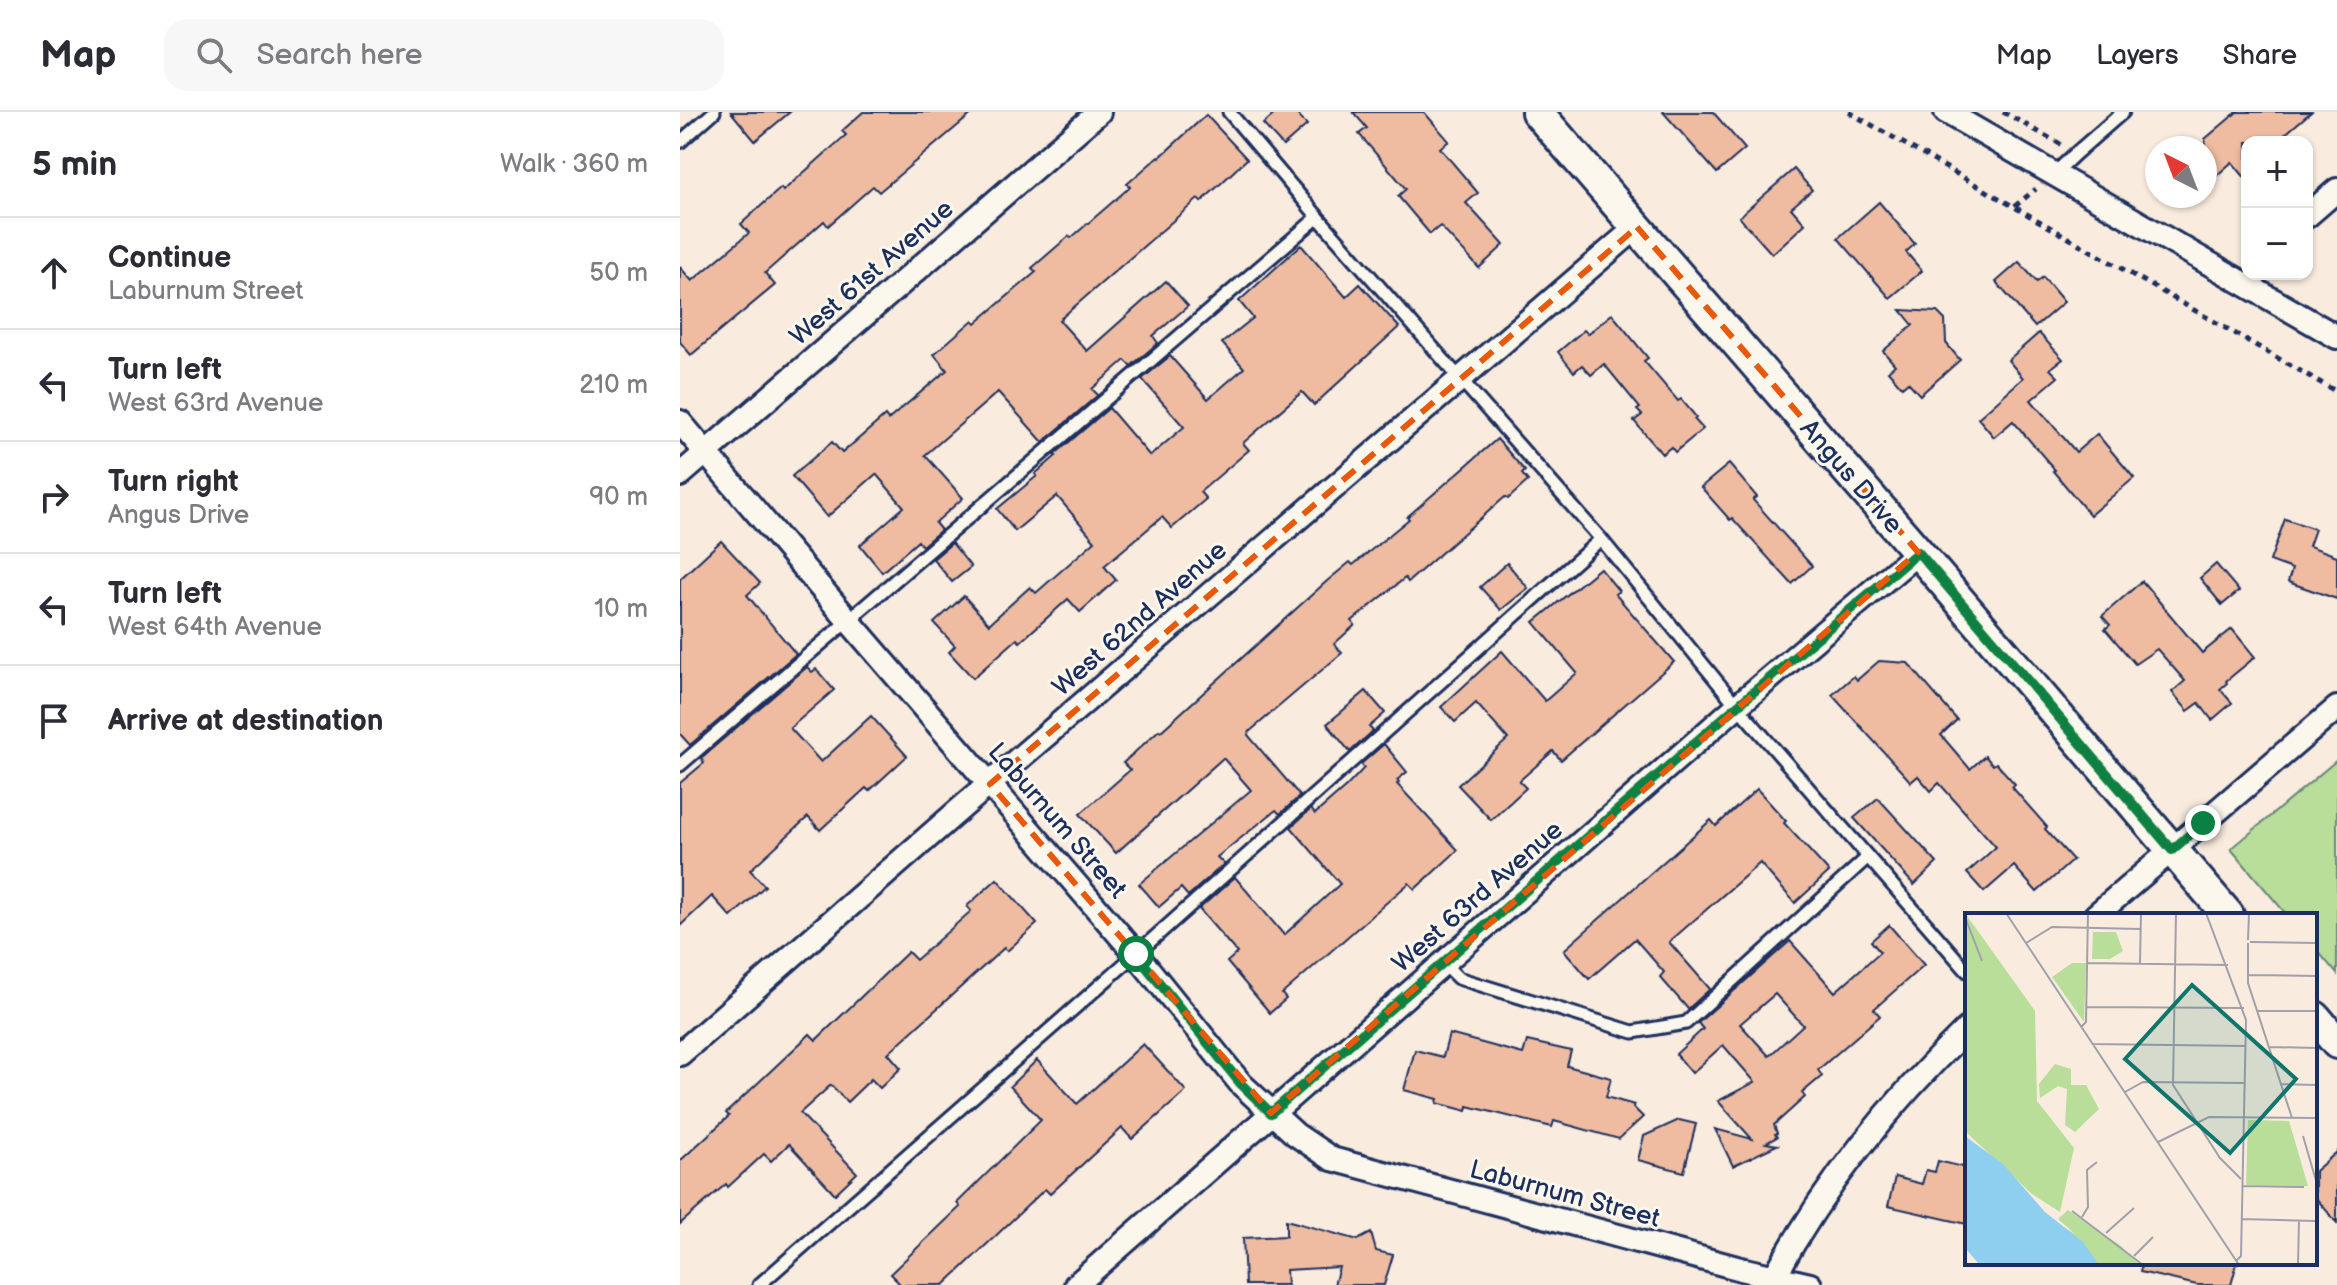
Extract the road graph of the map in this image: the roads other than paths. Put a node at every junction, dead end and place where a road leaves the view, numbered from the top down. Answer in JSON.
{"nodes":[{"id":1,"x":714,"y":112,"type":"edge"},
{"id":2,"x":1099,"y":112,"type":"edge"},
{"id":3,"x":1229,"y":112,"type":"edge"},
{"id":4,"x":1537,"y":112,"type":"edge"},
{"id":5,"x":1946,"y":112,"type":"edge"},
{"id":6,"x":2123,"y":112,"type":"edge"},
{"id":7,"x":680,"y":142,"type":"edge"},
{"id":8,"x":2054,"y":174,"type":"junction"},
{"id":9,"x":2337,"y":190,"type":"edge"},
{"id":10,"x":2313,"y":211,"type":"edge"},
{"id":11,"x":1318,"y":217,"type":"junction"},
{"id":12,"x":1637,"y":227,"type":"junction"},
{"id":13,"x":2241,"y":274,"type":"edge"},
{"id":14,"x":2251,"y":280,"type":"edge"},
{"id":15,"x":2337,"y":337,"type":"edge"},
{"id":16,"x":1461,"y":377,"type":"junction"},
{"id":17,"x":680,"y":422,"type":"edge"},
{"id":18,"x":706,"y":453,"type":"junction"},
{"id":19,"x":680,"y":475,"type":"edge"},
{"id":20,"x":1601,"y":539,"type":"junction"},
{"id":21,"x":1918,"y":552,"type":"junction"},
{"id":22,"x":848,"y":620,"type":"junction"},
{"id":23,"x":1737,"y":706,"type":"junction"},
{"id":24,"x":2337,"y":708,"type":"edge"},
{"id":25,"x":680,"y":765,"type":"edge"},
{"id":26,"x":990,"y":784,"type":"junction"},
{"id":27,"x":2172,"y":850,"type":"junction"},
{"id":28,"x":1868,"y":857,"type":"junction"},
{"id":29,"x":2098,"y":913,"type":"edge"},
{"id":30,"x":2226,"y":913,"type":"edge"},
{"id":31,"x":1136,"y":954,"type":"junction"},
{"id":32,"x":1443,"y":963,"type":"junction"},
{"id":33,"x":1965,"y":969,"type":"edge"},
{"id":34,"x":2317,"y":1019,"type":"edge"},
{"id":35,"x":1965,"y":1031,"type":"edge"},
{"id":36,"x":2337,"y":1043,"type":"edge"},
{"id":37,"x":680,"y":1054,"type":"edge"},
{"id":38,"x":1271,"y":1113,"type":"junction"},
{"id":39,"x":1772,"y":1281,"type":"edge"},
{"id":40,"x":759,"y":1285,"type":"edge"},
{"id":41,"x":1076,"y":1285,"type":"edge"},
{"id":42,"x":1810,"y":1285,"type":"edge"}],
"edges":[{"from":1,"to":7,"type":"lane"},
{"from":2,"to":18,"type":"street","name":"West 61st Avenue"},
{"from":3,"to":11,"type":"lane"},
{"from":4,"to":12,"type":"street","name":"Angus Drive"},
{"from":5,"to":8,"type":"street"},
{"from":6,"to":8,"type":"lane"},
{"from":8,"to":13,"type":"street"},
{"from":9,"to":10,"type":"street"},
{"from":11,"to":16,"type":"lane"},
{"from":11,"to":22,"type":"lane"},
{"from":12,"to":16,"type":"street","name":"West 62nd Avenue"},
{"from":12,"to":21,"type":"street","name":"Angus Drive"},
{"from":14,"to":15,"type":"street"},
{"from":16,"to":20,"type":"lane"},
{"from":16,"to":26,"type":"street","name":"West 62nd Avenue"},
{"from":17,"to":18,"type":"street","name":"Laburnum Street"},
{"from":18,"to":19,"type":"street","name":"West 61st Avenue"},
{"from":18,"to":22,"type":"street","name":"Laburnum Street"},
{"from":20,"to":23,"type":"lane"},
{"from":20,"to":31,"type":"lane"},
{"from":21,"to":23,"type":"street","name":"West 63rd Avenue"},
{"from":21,"to":27,"type":"street","name":"Angus Drive"},
{"from":22,"to":25,"type":"lane"},
{"from":22,"to":26,"type":"street","name":"Laburnum Street"},
{"from":23,"to":28,"type":"lane"},
{"from":23,"to":32,"type":"street","name":"West 63rd Avenue"},
{"from":24,"to":27,"type":"street"},
{"from":26,"to":31,"type":"street","name":"Laburnum Street"},
{"from":26,"to":37,"type":"street","name":"West 62nd Avenue"},
{"from":27,"to":29,"type":"street"},
{"from":27,"to":30,"type":"street","name":"Angus Drive"},
{"from":28,"to":32,"type":"lane"},
{"from":28,"to":33,"type":"lane"},
{"from":31,"to":38,"type":"street","name":"Laburnum Street"},
{"from":31,"to":40,"type":"lane"},
{"from":32,"to":38,"type":"street","name":"West 63rd Avenue"},
{"from":34,"to":36,"type":"street"},
{"from":35,"to":39,"type":"street"},
{"from":38,"to":39,"type":"street","name":"Laburnum Street"},
{"from":38,"to":41,"type":"street","name":"West 63rd Avenue"},
{"from":39,"to":42,"type":"street","name":"Laburnum Street"}]}
